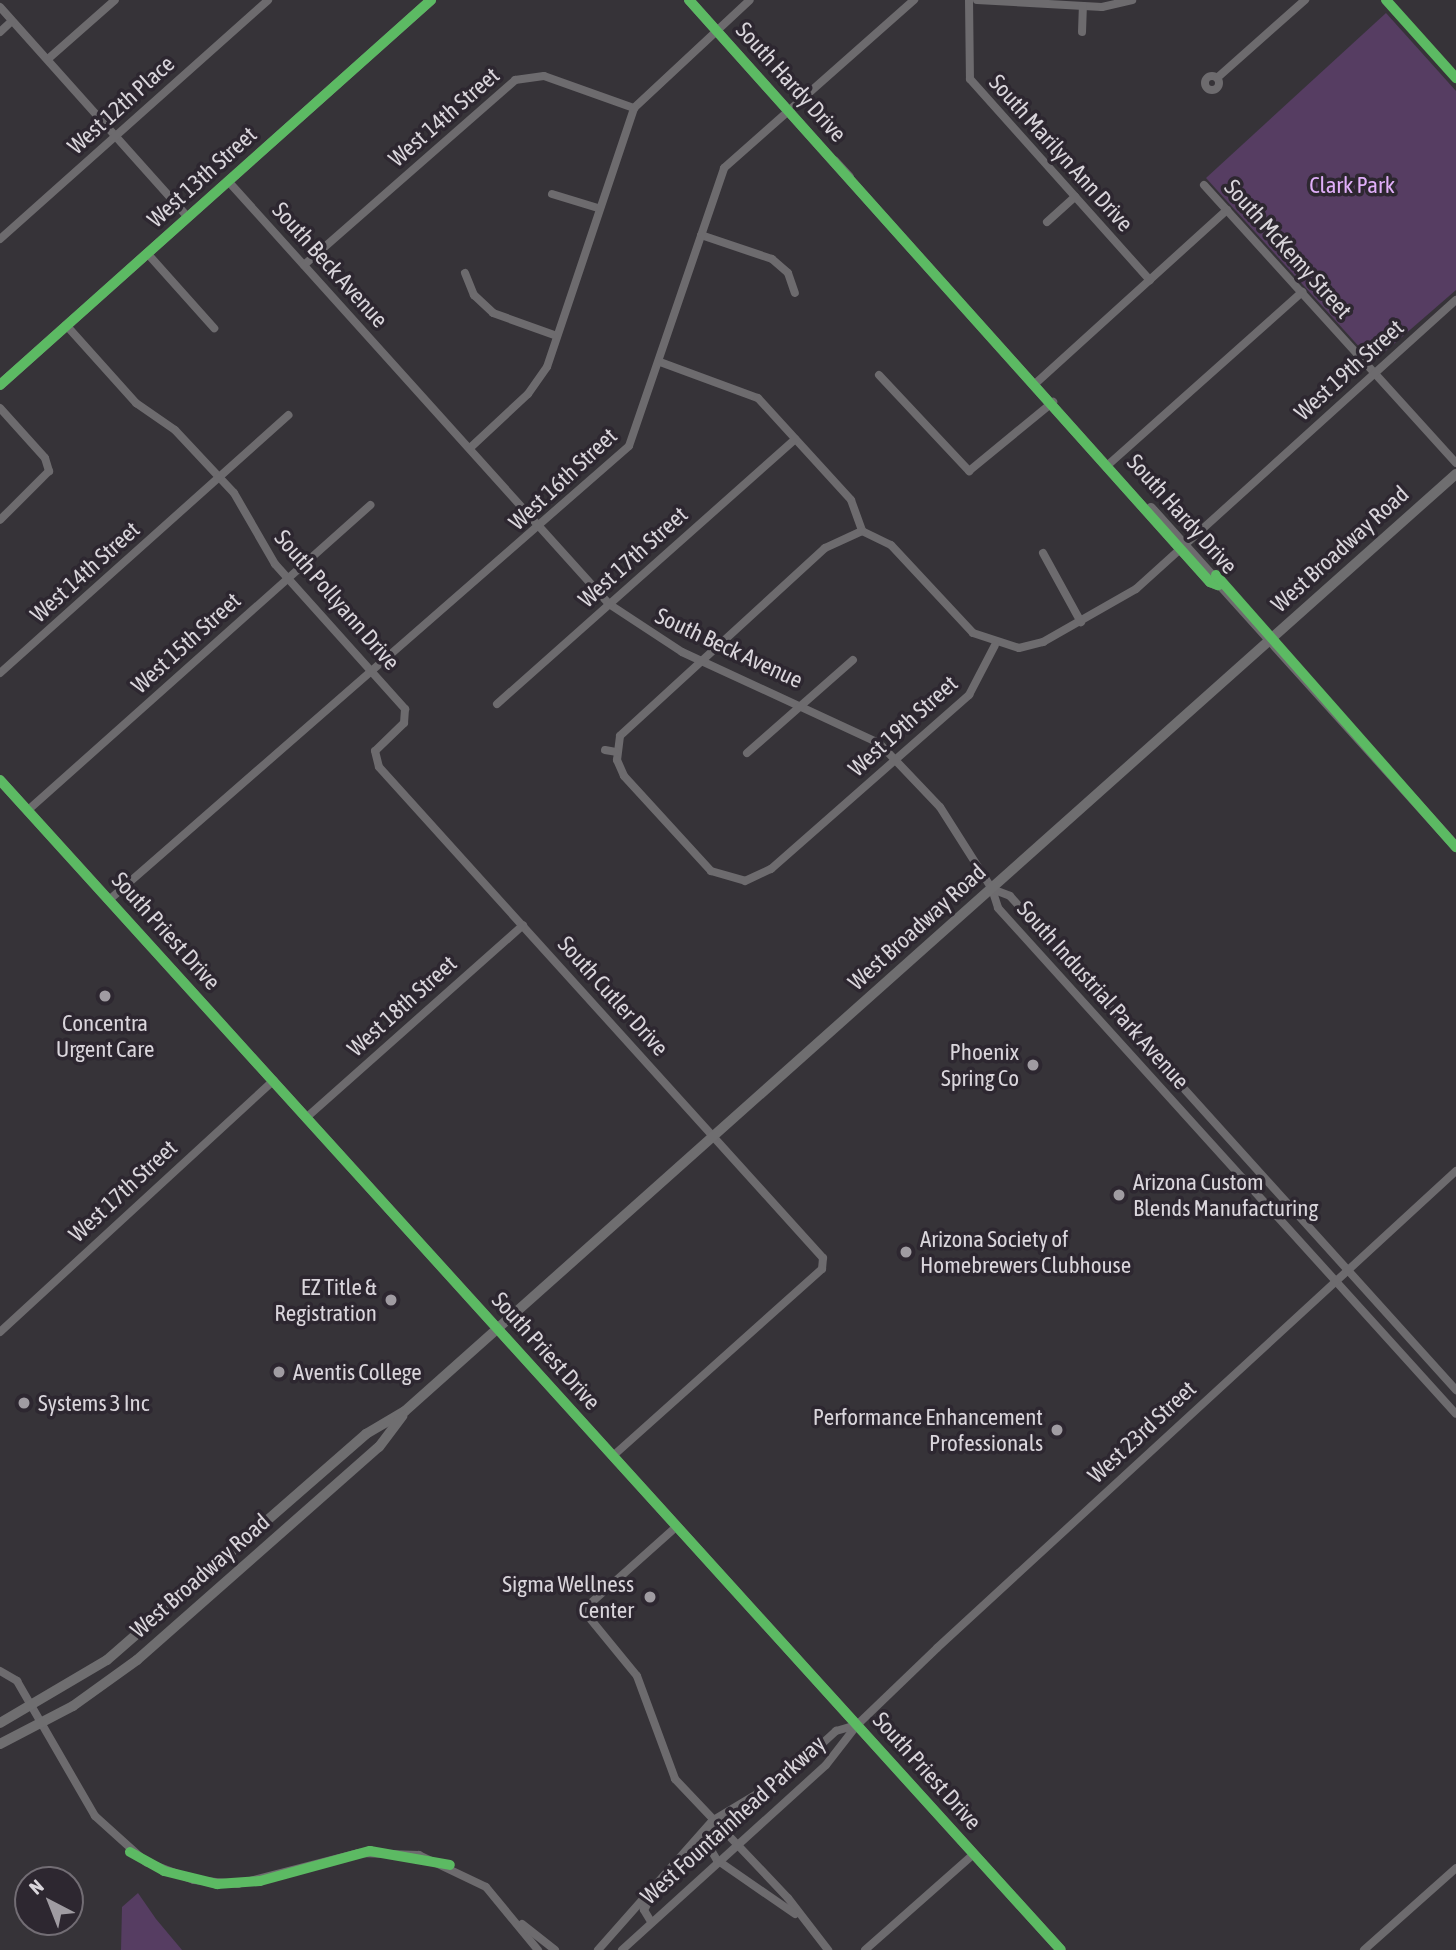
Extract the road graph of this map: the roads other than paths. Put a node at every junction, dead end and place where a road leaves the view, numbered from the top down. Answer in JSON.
{"nodes":[{"id":1,"x":115,"y":0,"type":"edge"},
{"id":2,"x":268,"y":0,"type":"edge"},
{"id":3,"x":431,"y":0,"type":"edge"},
{"id":4,"x":689,"y":0,"type":"edge"},
{"id":5,"x":750,"y":0,"type":"edge"},
{"id":6,"x":914,"y":0,"type":"edge"},
{"id":7,"x":969,"y":0,"type":"edge"},
{"id":8,"x":977,"y":0,"type":"edge"},
{"id":9,"x":1132,"y":0,"type":"edge"},
{"id":10,"x":1305,"y":0,"type":"edge"},
{"id":11,"x":1386,"y":0,"type":"edge"},
{"id":12,"x":1066,"y":2,"type":"edge"},
{"id":13,"x":1083,"y":6,"type":"junction"},
{"id":14,"x":0,"y":7,"type":"edge"},
{"id":15,"x":12,"y":21,"type":"junction"},
{"id":16,"x":716,"y":30,"type":"junction"},
{"id":17,"x":0,"y":32,"type":"edge"},
{"id":18,"x":1082,"y":32,"type":"dead end"},
{"id":19,"x":48,"y":60,"type":"junction"},
{"id":20,"x":1454,"y":72,"type":"edge"},
{"id":21,"x":1217,"y":78,"type":"dead end"},
{"id":22,"x":634,"y":108,"type":"junction"},
{"id":23,"x":787,"y":109,"type":"junction"},
{"id":24,"x":116,"y":135,"type":"junction"},
{"id":25,"x":228,"y":181,"type":"junction"},
{"id":26,"x":1204,"y":185,"type":"dead end"},
{"id":27,"x":552,"y":194,"type":"dead end"},
{"id":28,"x":1075,"y":197,"type":"junction"},
{"id":29,"x":598,"y":208,"type":"junction"},
{"id":30,"x":1227,"y":210,"type":"junction"},
{"id":31,"x":188,"y":216,"type":"junction"},
{"id":32,"x":1047,"y":222,"type":"dead end"},
{"id":33,"x":701,"y":235,"type":"junction"},
{"id":34,"x":0,"y":239,"type":"edge"},
{"id":35,"x":147,"y":253,"type":"junction"},
{"id":36,"x":304,"y":265,"type":"junction"},
{"id":37,"x":465,"y":273,"type":"dead end"},
{"id":38,"x":1150,"y":279,"type":"junction"},
{"id":39,"x":1302,"y":292,"type":"junction"},
{"id":40,"x":795,"y":293,"type":"dead end"},
{"id":41,"x":1456,"y":300,"type":"edge"},
{"id":42,"x":66,"y":326,"type":"junction"},
{"id":43,"x":214,"y":328,"type":"dead end"},
{"id":44,"x":558,"y":337,"type":"junction"},
{"id":45,"x":660,"y":362,"type":"junction"},
{"id":46,"x":1374,"y":372,"type":"junction"},
{"id":47,"x":879,"y":375,"type":"dead end"},
{"id":48,"x":1035,"y":383,"type":"junction"},
{"id":49,"x":0,"y":385,"type":"edge"},
{"id":50,"x":1053,"y":402,"type":"junction"},
{"id":51,"x":0,"y":408,"type":"edge"},
{"id":52,"x":289,"y":415,"type":"dead end"},
{"id":53,"x":795,"y":439,"type":"junction"},
{"id":54,"x":470,"y":448,"type":"junction"},
{"id":55,"x":1456,"y":463,"type":"edge"},
{"id":56,"x":1108,"y":464,"type":"junction"},
{"id":57,"x":1456,"y":474,"type":"edge"},
{"id":58,"x":219,"y":477,"type":"junction"},
{"id":59,"x":371,"y":505,"type":"dead end"},
{"id":60,"x":0,"y":520,"type":"edge"},
{"id":61,"x":541,"y":526,"type":"junction"},
{"id":62,"x":862,"y":531,"type":"junction"},
{"id":63,"x":1183,"y":545,"type":"junction"},
{"id":64,"x":1043,"y":553,"type":"dead end"},
{"id":65,"x":288,"y":579,"type":"junction"},
{"id":66,"x":609,"y":604,"type":"junction"},
{"id":67,"x":1081,"y":622,"type":"junction"},
{"id":68,"x":1269,"y":641,"type":"junction"},
{"id":69,"x":995,"y":645,"type":"junction"},
{"id":70,"x":698,"y":660,"type":"junction"},
{"id":71,"x":853,"y":660,"type":"dead end"},
{"id":72,"x":369,"y":669,"type":"junction"},
{"id":73,"x":0,"y":673,"type":"edge"},
{"id":74,"x":497,"y":704,"type":"dead end"},
{"id":75,"x":803,"y":704,"type":"junction"},
{"id":76,"x":605,"y":750,"type":"dead end"},
{"id":77,"x":616,"y":751,"type":"junction"},
{"id":78,"x":747,"y":753,"type":"dead end"},
{"id":79,"x":373,"y":755,"type":"joint"},
{"id":80,"x":897,"y":758,"type":"junction"},
{"id":81,"x":0,"y":780,"type":"edge"},
{"id":82,"x":27,"y":811,"type":"junction"},
{"id":83,"x":1456,"y":847,"type":"edge"},
{"id":84,"x":737,"y":882,"type":"junction"},
{"id":85,"x":992,"y":889,"type":"junction"},
{"id":86,"x":737,"y":892,"type":"dead end"},
{"id":87,"x":109,"y":900,"type":"junction"},
{"id":88,"x":523,"y":925,"type":"junction"},
{"id":89,"x":274,"y":1080,"type":"junction"},
{"id":90,"x":307,"y":1117,"type":"junction"},
{"id":91,"x":715,"y":1136,"type":"junction"},
{"id":92,"x":1456,"y":1171,"type":"edge"},
{"id":93,"x":1347,"y":1269,"type":"junction"},
{"id":94,"x":1335,"y":1280,"type":"junction"},
{"id":95,"x":498,"y":1329,"type":"junction"},
{"id":96,"x":0,"y":1332,"type":"edge"},
{"id":97,"x":1456,"y":1390,"type":"edge"},
{"id":98,"x":405,"y":1411,"type":"junction"},
{"id":99,"x":1456,"y":1414,"type":"edge"},
{"id":100,"x":613,"y":1456,"type":"junction"},
{"id":101,"x":676,"y":1527,"type":"junction"},
{"id":102,"x":0,"y":1671,"type":"edge"},
{"id":103,"x":32,"y":1707,"type":"junction"},
{"id":104,"x":0,"y":1723,"type":"edge"},
{"id":105,"x":41,"y":1724,"type":"junction"},
{"id":106,"x":857,"y":1725,"type":"junction"},
{"id":107,"x":0,"y":1744,"type":"edge"},
{"id":108,"x":712,"y":1821,"type":"junction"},
{"id":109,"x":736,"y":1843,"type":"junction"},
{"id":110,"x":974,"y":1854,"type":"junction"},
{"id":111,"x":717,"y":1860,"type":"junction"},
{"id":112,"x":1456,"y":1868,"type":"edge"},
{"id":113,"x":659,"y":1879,"type":"junction"},
{"id":114,"x":796,"y":1914,"type":"junction"},
{"id":115,"x":516,"y":1920,"type":"junction"},
{"id":116,"x":650,"y":1920,"type":"junction"},
{"id":117,"x":538,"y":1950,"type":"edge"},
{"id":118,"x":555,"y":1950,"type":"edge"},
{"id":119,"x":598,"y":1950,"type":"edge"},
{"id":120,"x":622,"y":1950,"type":"edge"},
{"id":121,"x":828,"y":1950,"type":"edge"},
{"id":122,"x":865,"y":1950,"type":"edge"},
{"id":123,"x":1061,"y":1950,"type":"edge"},
{"id":124,"x":1364,"y":1950,"type":"edge"}],
"edges":[{"from":1,"to":19,"type":"street"},
{"from":2,"to":24,"type":"street","name":"West 12th Place"},
{"from":3,"to":25,"type":"street","name":"West 13th Street"},
{"from":4,"to":16,"type":"street","name":"South Hardy Drive"},
{"from":5,"to":16,"type":"street"},
{"from":6,"to":23,"type":"street","name":"West 16th Street"},
{"from":7,"to":28,"type":"street","name":"South Marilyn Ann Drive"},
{"from":8,"to":12,"type":"street"},
{"from":9,"to":13,"type":"street"},
{"from":10,"to":21,"type":"street"},
{"from":11,"to":20,"type":"street"},
{"from":12,"to":13,"type":"street"},
{"from":13,"to":18,"type":"street"},
{"from":14,"to":15,"type":"street"},
{"from":15,"to":17,"type":"street"},
{"from":15,"to":19,"type":"street"},
{"from":16,"to":22,"type":"street"},
{"from":16,"to":23,"type":"street","name":"South Hardy Drive"},
{"from":19,"to":24,"type":"street"},
{"from":22,"to":29,"type":"street"},
{"from":22,"to":36,"type":"street","name":"West 14th Street"},
{"from":23,"to":33,"type":"street","name":"West 16th Street"},
{"from":23,"to":48,"type":"street","name":"South Hardy Drive"},
{"from":24,"to":31,"type":"street"},
{"from":24,"to":34,"type":"street","name":"West 12th Place"},
{"from":25,"to":31,"type":"street","name":"West 13th Street"},
{"from":25,"to":36,"type":"street","name":"South Beck Avenue"},
{"from":26,"to":30,"type":"street","name":"South McKemy Street"},
{"from":27,"to":29,"type":"street"},
{"from":28,"to":32,"type":"street"},
{"from":28,"to":38,"type":"street","name":"South Marilyn Ann Drive"},
{"from":29,"to":44,"type":"street"},
{"from":30,"to":38,"type":"street"},
{"from":30,"to":39,"type":"street","name":"South McKemy Street"},
{"from":31,"to":35,"type":"street","name":"West 13th Street"},
{"from":33,"to":40,"type":"street"},
{"from":33,"to":45,"type":"street","name":"West 16th Street"},
{"from":35,"to":42,"type":"street","name":"West 13th Street"},
{"from":35,"to":43,"type":"street"},
{"from":36,"to":54,"type":"street","name":"South Beck Avenue"},
{"from":37,"to":44,"type":"street"},
{"from":38,"to":48,"type":"street"},
{"from":39,"to":46,"type":"street","name":"South McKemy Street"},
{"from":39,"to":56,"type":"street"},
{"from":41,"to":46,"type":"street","name":"West 19th Street"},
{"from":42,"to":49,"type":"street","name":"West 13th Street"},
{"from":42,"to":58,"type":"street","name":"South Pollyann Drive"},
{"from":44,"to":54,"type":"street"},
{"from":45,"to":53,"type":"street"},
{"from":45,"to":61,"type":"street","name":"West 16th Street"},
{"from":46,"to":55,"type":"street","name":"South McKemy Street"},
{"from":46,"to":63,"type":"street","name":"West 19th Street"},
{"from":47,"to":50,"type":"street"},
{"from":48,"to":50,"type":"street","name":"South Hardy Drive"},
{"from":50,"to":56,"type":"street","name":"South Hardy Drive"},
{"from":51,"to":60,"type":"street"},
{"from":52,"to":58,"type":"street","name":"West 14th Street"},
{"from":53,"to":62,"type":"street"},
{"from":53,"to":66,"type":"street","name":"West 17th Street"},
{"from":54,"to":61,"type":"street","name":"South Beck Avenue"},
{"from":56,"to":63,"type":"street","name":"South Hardy Drive"},
{"from":57,"to":68,"type":"main road","name":"West Broadway Road"},
{"from":58,"to":65,"type":"street","name":"South Pollyann Drive"},
{"from":58,"to":73,"type":"street","name":"West 14th Street"},
{"from":59,"to":65,"type":"street","name":"West 15th Street"},
{"from":61,"to":66,"type":"street","name":"South Beck Avenue"},
{"from":61,"to":72,"type":"street","name":"West 16th Street"},
{"from":62,"to":69,"type":"street"},
{"from":62,"to":70,"type":"street"},
{"from":63,"to":67,"type":"street","name":"West 19th Street"},
{"from":63,"to":68,"type":"street","name":"South Hardy Drive"},
{"from":64,"to":67,"type":"street"},
{"from":65,"to":72,"type":"street","name":"South Pollyann Drive"},
{"from":65,"to":82,"type":"street","name":"West 15th Street"},
{"from":66,"to":70,"type":"street","name":"South Beck Avenue"},
{"from":66,"to":74,"type":"street","name":"West 17th Street"},
{"from":67,"to":69,"type":"street","name":"West 19th Street"},
{"from":68,"to":83,"type":"street","name":"South Hardy Drive"},
{"from":68,"to":85,"type":"main road","name":"West Broadway Road"},
{"from":69,"to":80,"type":"street","name":"West 19th Street"},
{"from":70,"to":75,"type":"street","name":"South Beck Avenue"},
{"from":70,"to":77,"type":"street"},
{"from":71,"to":75,"type":"street"},
{"from":72,"to":79,"type":"street","name":"South Pollyann Drive"},
{"from":72,"to":87,"type":"street","name":"West 16th Street"},
{"from":75,"to":78,"type":"street"},
{"from":75,"to":80,"type":"street","name":"South Beck Avenue"},
{"from":76,"to":77,"type":"street"},
{"from":77,"to":84,"type":"street"},
{"from":79,"to":88,"type":"street","name":"South Cutler Drive"},
{"from":80,"to":84,"type":"street","name":"West 19th Street"},
{"from":80,"to":85,"type":"street","name":"South Beck Avenue"},
{"from":81,"to":82,"type":"main road","name":"South Priest Drive"},
{"from":82,"to":87,"type":"main road","name":"South Priest Drive"},
{"from":84,"to":86,"type":"street"},
{"from":85,"to":91,"type":"main road","name":"West Broadway Road"},
{"from":85,"to":93,"type":"street","name":"South Industrial Park Avenue"},
{"from":85,"to":94,"type":"street","name":"South Industrial Park Avenue"},
{"from":87,"to":89,"type":"main road","name":"South Priest Drive"},
{"from":88,"to":90,"type":"street","name":"West 18th Street"},
{"from":88,"to":91,"type":"street","name":"South Cutler Drive"},
{"from":89,"to":90,"type":"main road","name":"South Priest Drive"},
{"from":89,"to":96,"type":"street","name":"West 17th Street"},
{"from":90,"to":95,"type":"main road","name":"South Priest Drive"},
{"from":91,"to":95,"type":"main road","name":"West Broadway Road"},
{"from":91,"to":100,"type":"street","name":"South Cutler Drive"},
{"from":92,"to":93,"type":"street","name":"West 23rd Street"},
{"from":93,"to":94,"type":"street","name":"West 23rd Street"},
{"from":93,"to":97,"type":"street","name":"South Industrial Park Avenue"},
{"from":94,"to":99,"type":"street","name":"South Industrial Park Avenue"},
{"from":94,"to":106,"type":"street","name":"West 23rd Street"},
{"from":95,"to":98,"type":"main road","name":"West Broadway Road"},
{"from":95,"to":100,"type":"main road","name":"South Priest Drive"},
{"from":98,"to":103,"type":"main road","name":"West Broadway Road"},
{"from":98,"to":105,"type":"main road","name":"West Broadway Road"},
{"from":100,"to":101,"type":"main road","name":"South Priest Drive"},
{"from":101,"to":106,"type":"main road","name":"South Priest Drive"},
{"from":101,"to":108,"type":"street"},
{"from":102,"to":103,"type":"street"},
{"from":103,"to":104,"type":"main road","name":"West Broadway Road"},
{"from":103,"to":105,"type":"street"},
{"from":105,"to":107,"type":"main road","name":"West Broadway Road"},
{"from":105,"to":115,"type":"street"},
{"from":106,"to":108,"type":"street","name":"West Fountainhead Parkway"},
{"from":106,"to":109,"type":"street","name":"West Fountainhead Parkway"},
{"from":106,"to":110,"type":"main road","name":"South Priest Drive"},
{"from":108,"to":109,"type":"street"},
{"from":108,"to":111,"type":"street"},
{"from":108,"to":113,"type":"street","name":"West Fountainhead Parkway"},
{"from":109,"to":111,"type":"street","name":"West Fountainhead Parkway"},
{"from":109,"to":114,"type":"street"},
{"from":110,"to":122,"type":"street"},
{"from":110,"to":123,"type":"main road","name":"South Priest Drive"},
{"from":111,"to":114,"type":"street"},
{"from":111,"to":116,"type":"street","name":"West Fountainhead Parkway"},
{"from":112,"to":124,"type":"street"},
{"from":113,"to":116,"type":"street"},
{"from":113,"to":119,"type":"street","name":"West Fountainhead Parkway"},
{"from":114,"to":121,"type":"street"},
{"from":115,"to":117,"type":"street"},
{"from":115,"to":118,"type":"street"},
{"from":116,"to":120,"type":"street","name":"West Fountainhead Parkway"}]}
